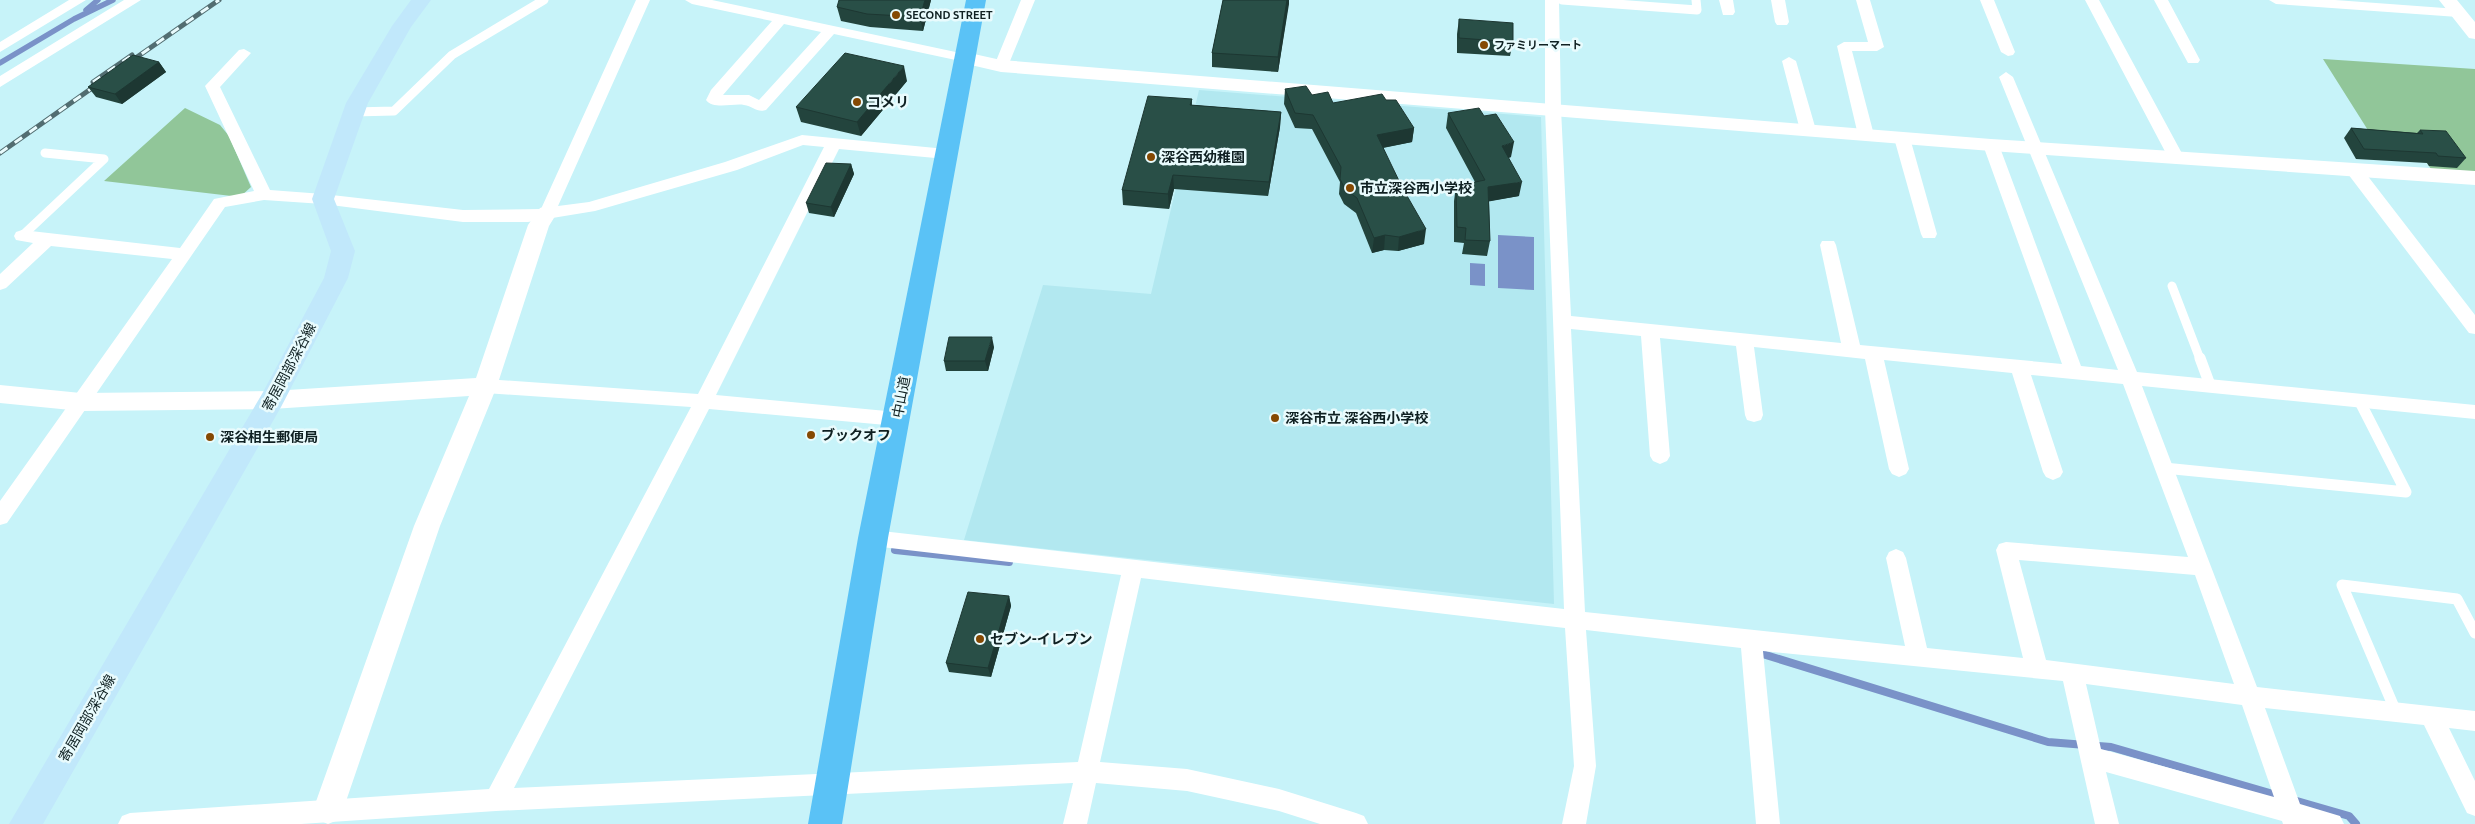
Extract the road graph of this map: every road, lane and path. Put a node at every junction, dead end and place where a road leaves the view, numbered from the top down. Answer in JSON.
{"nodes":[{"id":1,"x":79,"y":0,"type":"edge"},
{"id":2,"x":134,"y":0,"type":"edge"},
{"id":3,"x":421,"y":0,"type":"edge"},
{"id":4,"x":544,"y":0,"type":"edge"},
{"id":5,"x":643,"y":0,"type":"edge"},
{"id":6,"x":692,"y":0,"type":"edge"},
{"id":7,"x":976,"y":0,"type":"edge"},
{"id":8,"x":1028,"y":0,"type":"edge"},
{"id":9,"x":1552,"y":0,"type":"edge"},
{"id":10,"x":1562,"y":0,"type":"edge"},
{"id":11,"x":1696,"y":0,"type":"edge"},
{"id":12,"x":1778,"y":0,"type":"edge"},
{"id":13,"x":1863,"y":0,"type":"edge"},
{"id":14,"x":1987,"y":0,"type":"edge"},
{"id":15,"x":2092,"y":0,"type":"edge"},
{"id":16,"x":2160,"y":0,"type":"edge"},
{"id":17,"x":2276,"y":0,"type":"edge"},
{"id":18,"x":2454,"y":6,"type":"edge"},
{"id":19,"x":782,"y":18,"type":"junction"},
{"id":20,"x":1782,"y":22,"type":"dead end"},
{"id":21,"x":831,"y":29,"type":"junction"},
{"id":22,"x":2475,"y":34,"type":"edge"},
{"id":23,"x":0,"y":48,"type":"edge"},
{"id":24,"x":2008,"y":52,"type":"dead end"},
{"id":25,"x":244,"y":53,"type":"dead end"},
{"id":26,"x":965,"y":58,"type":"junction"},
{"id":27,"x":2193,"y":60,"type":"dead end"},
{"id":28,"x":1789,"y":61,"type":"dead end"},
{"id":29,"x":1001,"y":66,"type":"junction"},
{"id":30,"x":2006,"y":77,"type":"dead end"},
{"id":31,"x":0,"y":82,"type":"edge"},
{"id":32,"x":1554,"y":109,"type":"junction"},
{"id":33,"x":354,"y":112,"type":"junction"},
{"id":34,"x":1808,"y":130,"type":"junction"},
{"id":35,"x":1866,"y":135,"type":"junction"},
{"id":36,"x":1902,"y":138,"type":"junction"},
{"id":37,"x":833,"y":144,"type":"junction"},
{"id":38,"x":1991,"y":145,"type":"junction"},
{"id":39,"x":2034,"y":148,"type":"junction"},
{"id":40,"x":45,"y":153,"type":"dead end"},
{"id":41,"x":946,"y":154,"type":"junction"},
{"id":42,"x":2177,"y":159,"type":"junction"},
{"id":43,"x":2354,"y":170,"type":"junction"},
{"id":44,"x":2475,"y":178,"type":"edge"},
{"id":45,"x":264,"y":195,"type":"junction"},
{"id":46,"x":323,"y":199,"type":"junction"},
{"id":47,"x":547,"y":213,"type":"junction"},
{"id":48,"x":1929,"y":234,"type":"dead end"},
{"id":49,"x":22,"y":236,"type":"joint"},
{"id":50,"x":47,"y":240,"type":"junction"},
{"id":51,"x":1828,"y":245,"type":"dead end"},
{"id":52,"x":185,"y":254,"type":"junction"},
{"id":53,"x":0,"y":284,"type":"edge"},
{"id":54,"x":2172,"y":286,"type":"dead end"},
{"id":55,"x":1562,"y":322,"type":"junction"},
{"id":56,"x":2475,"y":328,"type":"edge"},
{"id":57,"x":1650,"y":331,"type":"junction"},
{"id":58,"x":1744,"y":340,"type":"junction"},
{"id":59,"x":1852,"y":350,"type":"junction"},
{"id":60,"x":1873,"y":352,"type":"junction"},
{"id":61,"x":2019,"y":367,"type":"junction"},
{"id":62,"x":2074,"y":372,"type":"junction"},
{"id":63,"x":2130,"y":378,"type":"junction"},
{"id":64,"x":2210,"y":385,"type":"junction"},
{"id":65,"x":485,"y":386,"type":"junction"},
{"id":66,"x":0,"y":394,"type":"edge"},
{"id":67,"x":272,"y":400,"type":"junction"},
{"id":68,"x":2359,"y":400,"type":"junction"},
{"id":69,"x":704,"y":401,"type":"junction"},
{"id":70,"x":81,"y":402,"type":"junction"},
{"id":71,"x":2475,"y":412,"type":"edge"},
{"id":72,"x":1754,"y":415,"type":"dead end"},
{"id":73,"x":897,"y":419,"type":"junction"},
{"id":74,"x":1660,"y":456,"type":"dead end"},
{"id":75,"x":2164,"y":468,"type":"junction"},
{"id":76,"x":1899,"y":469,"type":"dead end"},
{"id":77,"x":2053,"y":472,"type":"dead end"},
{"id":78,"x":0,"y":517,"type":"edge"},
{"id":79,"x":873,"y":538,"type":"junction"},
{"id":80,"x":1896,"y":558,"type":"dead end"},
{"id":81,"x":2201,"y":567,"type":"junction"},
{"id":82,"x":1133,"y":569,"type":"junction"},
{"id":83,"x":1575,"y":620,"type":"junction"},
{"id":84,"x":2475,"y":633,"type":"edge"},
{"id":85,"x":1751,"y":640,"type":"junction"},
{"id":86,"x":1918,"y":657,"type":"junction"},
{"id":87,"x":2037,"y":668,"type":"junction"},
{"id":88,"x":2072,"y":672,"type":"junction"},
{"id":89,"x":2250,"y":696,"type":"junction"},
{"id":90,"x":2396,"y":712,"type":"junction"},
{"id":91,"x":2431,"y":716,"type":"junction"},
{"id":92,"x":2475,"y":721,"type":"edge"},
{"id":93,"x":2091,"y":757,"type":"junction"},
{"id":94,"x":1086,"y":772,"type":"junction"},
{"id":95,"x":832,"y":783,"type":"junction"},
{"id":96,"x":496,"y":800,"type":"junction"},
{"id":97,"x":2475,"y":805,"type":"edge"},
{"id":98,"x":326,"y":817,"type":"edge"},
{"id":99,"x":2292,"y":818,"type":"edge"},
{"id":100,"x":25,"y":824,"type":"edge"},
{"id":101,"x":130,"y":824,"type":"edge"},
{"id":102,"x":825,"y":824,"type":"edge"},
{"id":103,"x":1075,"y":824,"type":"edge"},
{"id":104,"x":1356,"y":824,"type":"edge"},
{"id":105,"x":1574,"y":824,"type":"edge"},
{"id":106,"x":1768,"y":824,"type":"edge"},
{"id":107,"x":2107,"y":824,"type":"edge"},
{"id":108,"x":2332,"y":824,"type":"edge"}],
"edges":[{"from":1,"to":23,"type":"street"},
{"from":2,"to":31,"type":"street"},
{"from":3,"to":33,"type":"main road"},
{"from":4,"to":33,"type":"lane"},
{"from":5,"to":47,"type":"street"},
{"from":6,"to":19,"type":"street"},
{"from":7,"to":26,"type":"highway","name":"中山道"},
{"from":8,"to":29,"type":"street"},
{"from":9,"to":32,"type":"street"},
{"from":10,"to":11,"type":"lane"},
{"from":12,"to":20,"type":"street"},
{"from":13,"to":35,"type":"street"},
{"from":14,"to":24,"type":"street"},
{"from":15,"to":42,"type":"street"},
{"from":16,"to":27,"type":"street"},
{"from":17,"to":18,"type":"street"},
{"from":18,"to":22,"type":"street"},
{"from":19,"to":21,"type":"street"},
{"from":19,"to":21,"type":"street"},
{"from":21,"to":26,"type":"street"},
{"from":25,"to":45,"type":"street"},
{"from":26,"to":29,"type":"street"},
{"from":26,"to":41,"type":"highway","name":"中山道"},
{"from":28,"to":34,"type":"street"},
{"from":29,"to":32,"type":"street"},
{"from":30,"to":39,"type":"street"},
{"from":32,"to":34,"type":"street"},
{"from":32,"to":55,"type":"street"},
{"from":33,"to":46,"type":"main road"},
{"from":34,"to":35,"type":"street"},
{"from":35,"to":36,"type":"street"},
{"from":36,"to":38,"type":"street"},
{"from":36,"to":48,"type":"street"},
{"from":37,"to":41,"type":"street"},
{"from":37,"to":47,"type":"street"},
{"from":37,"to":69,"type":"street"},
{"from":38,"to":39,"type":"street"},
{"from":38,"to":62,"type":"street"},
{"from":39,"to":42,"type":"street"},
{"from":39,"to":63,"type":"street"},
{"from":40,"to":49,"type":"lane"},
{"from":41,"to":73,"type":"highway","name":"中山道"},
{"from":42,"to":43,"type":"street"},
{"from":43,"to":44,"type":"street"},
{"from":43,"to":56,"type":"street"},
{"from":45,"to":46,"type":"street"},
{"from":45,"to":52,"type":"street"},
{"from":46,"to":47,"type":"street"},
{"from":46,"to":67,"type":"main road","name":"寄居岡部深谷線"},
{"from":47,"to":65,"type":"street"},
{"from":49,"to":50,"type":"street"},
{"from":50,"to":52,"type":"street"},
{"from":50,"to":53,"type":"street"},
{"from":51,"to":59,"type":"street"},
{"from":52,"to":70,"type":"street"},
{"from":54,"to":64,"type":"lane"},
{"from":55,"to":57,"type":"street"},
{"from":55,"to":83,"type":"street"},
{"from":57,"to":58,"type":"street"},
{"from":57,"to":74,"type":"street"},
{"from":58,"to":59,"type":"street"},
{"from":58,"to":72,"type":"street"},
{"from":59,"to":60,"type":"street"},
{"from":60,"to":61,"type":"street"},
{"from":60,"to":76,"type":"street"},
{"from":61,"to":62,"type":"street"},
{"from":61,"to":77,"type":"street"},
{"from":62,"to":63,"type":"street"},
{"from":63,"to":64,"type":"street"},
{"from":63,"to":75,"type":"street"},
{"from":64,"to":68,"type":"street"},
{"from":65,"to":67,"type":"street"},
{"from":65,"to":69,"type":"street"},
{"from":65,"to":98,"type":"street"},
{"from":66,"to":70,"type":"street"},
{"from":67,"to":70,"type":"street"},
{"from":67,"to":100,"type":"main road","name":"寄居岡部深谷線"},
{"from":68,"to":71,"type":"street"},
{"from":68,"to":75,"type":"lane"},
{"from":69,"to":73,"type":"street"},
{"from":69,"to":96,"type":"street"},
{"from":70,"to":78,"type":"street"},
{"from":73,"to":79,"type":"highway","name":"中山道"},
{"from":75,"to":81,"type":"street"},
{"from":79,"to":82,"type":"street"},
{"from":79,"to":95,"type":"highway","name":"中山道"},
{"from":80,"to":86,"type":"street"},
{"from":81,"to":87,"type":"street"},
{"from":81,"to":89,"type":"street"},
{"from":82,"to":83,"type":"street"},
{"from":82,"to":94,"type":"street"},
{"from":83,"to":85,"type":"street"},
{"from":83,"to":105,"type":"street"},
{"from":84,"to":90,"type":"lane"},
{"from":85,"to":86,"type":"street"},
{"from":85,"to":106,"type":"street"},
{"from":86,"to":87,"type":"street"},
{"from":87,"to":88,"type":"street"},
{"from":88,"to":89,"type":"street"},
{"from":88,"to":93,"type":"street"},
{"from":89,"to":90,"type":"street"},
{"from":89,"to":99,"type":"street"},
{"from":90,"to":91,"type":"street"},
{"from":91,"to":92,"type":"street"},
{"from":91,"to":97,"type":"street"},
{"from":93,"to":99,"type":"street"},
{"from":93,"to":107,"type":"street"},
{"from":94,"to":95,"type":"street"},
{"from":94,"to":103,"type":"street"},
{"from":94,"to":104,"type":"street"},
{"from":95,"to":96,"type":"street"},
{"from":95,"to":102,"type":"highway","name":"中山道"},
{"from":96,"to":98,"type":"street"},
{"from":98,"to":101,"type":"street"},
{"from":99,"to":108,"type":"street"}]}
